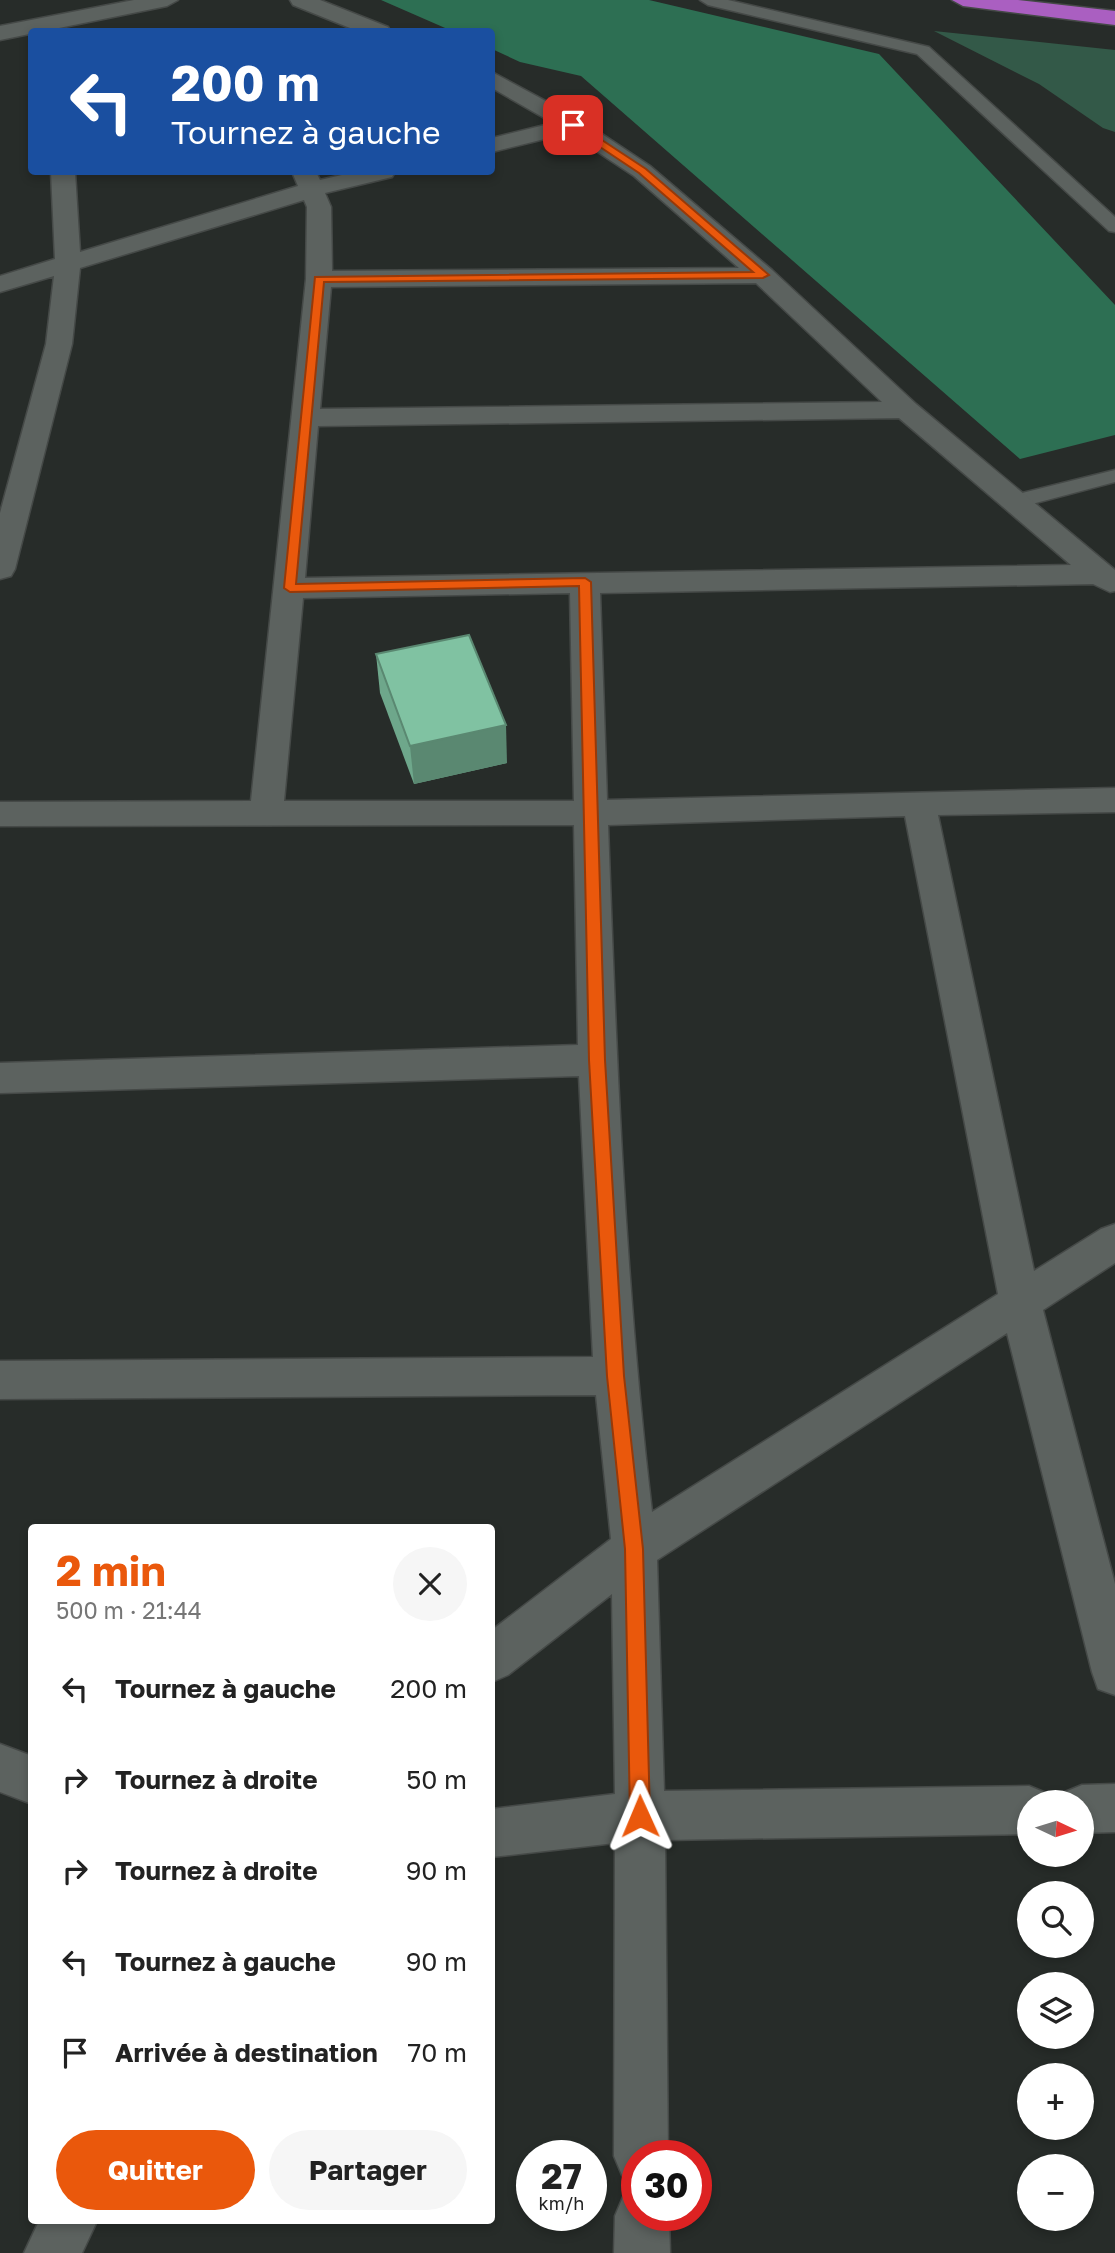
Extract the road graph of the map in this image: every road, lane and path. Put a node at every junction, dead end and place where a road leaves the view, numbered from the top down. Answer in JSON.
{"nodes":[{"id":1,"x":167,"y":0,"type":"edge"},
{"id":2,"x":708,"y":0,"type":"edge"},
{"id":3,"x":963,"y":0,"type":"edge"},
{"id":4,"x":302,"y":6,"type":"edge"},
{"id":5,"x":1115,"y":18,"type":"edge"},
{"id":6,"x":55,"y":28,"type":"edge"},
{"id":7,"x":368,"y":28,"type":"edge"},
{"id":8,"x":28,"y":30,"type":"edge"},
{"id":9,"x":0,"y":33,"type":"edge"},
{"id":10,"x":495,"y":81,"type":"edge"},
{"id":11,"x":573,"y":125,"type":"junction"},
{"id":12,"x":495,"y":144,"type":"edge"},
{"id":13,"x":63,"y":175,"type":"edge"},
{"id":14,"x":355,"y":175,"type":"edge"},
{"id":15,"x":309,"y":180,"type":"edge"},
{"id":16,"x":1115,"y":228,"type":"edge"},
{"id":17,"x":68,"y":262,"type":"junction"},
{"id":18,"x":763,"y":275,"type":"junction"},
{"id":19,"x":319,"y":279,"type":"junction"},
{"id":20,"x":0,"y":284,"type":"edge"},
{"id":21,"x":906,"y":410,"type":"junction"},
{"id":22,"x":305,"y":418,"type":"junction"},
{"id":23,"x":1115,"y":476,"type":"edge"},
{"id":24,"x":1013,"y":502,"type":"junction"},
{"id":25,"x":0,"y":569,"type":"edge"},
{"id":26,"x":1108,"y":580,"type":"edge"},
{"id":27,"x":585,"y":582,"type":"junction"},
{"id":28,"x":290,"y":588,"type":"junction"},
{"id":29,"x":1115,"y":800,"type":"edge"},
{"id":30,"x":919,"y":803,"type":"junction"},
{"id":31,"x":590,"y":813,"type":"junction"},
{"id":32,"x":0,"y":814,"type":"edge"},
{"id":33,"x":266,"y":815,"type":"junction"},
{"id":34,"x":597,"y":1060,"type":"junction"},
{"id":35,"x":0,"y":1078,"type":"edge"},
{"id":36,"x":1115,"y":1241,"type":"edge"},
{"id":37,"x":1020,"y":1302,"type":"junction"},
{"id":38,"x":615,"y":1376,"type":"junction"},
{"id":39,"x":0,"y":1380,"type":"edge"},
{"id":40,"x":634,"y":1549,"type":"junction"},
{"id":41,"x":495,"y":1657,"type":"edge"},
{"id":42,"x":1115,"y":1672,"type":"edge"},
{"id":43,"x":0,"y":1768,"type":"edge"},
{"id":44,"x":28,"y":1778,"type":"edge"},
{"id":45,"x":1115,"y":1808,"type":"edge"},
{"id":46,"x":1094,"y":1809,"type":"edge"},
{"id":47,"x":1017,"y":1810,"type":"edge"},
{"id":48,"x":640,"y":1816,"type":"junction"},
{"id":49,"x":495,"y":1833,"type":"edge"},
{"id":50,"x":641,"y":2140,"type":"edge"},
{"id":51,"x":67,"y":2224,"type":"edge"},
{"id":52,"x":642,"y":2231,"type":"edge"},
{"id":53,"x":52,"y":2253,"type":"edge"},
{"id":54,"x":642,"y":2253,"type":"edge"}],
"edges":[{"from":1,"to":6,"type":"street"},
{"from":2,"to":16,"type":"lane"},
{"from":3,"to":5,"type":"highway"},
{"from":4,"to":7,"type":"street"},
{"from":8,"to":9,"type":"street"},
{"from":10,"to":11,"type":"street"},
{"from":11,"to":12,"type":"street"},
{"from":11,"to":18,"type":"street"},
{"from":13,"to":17,"type":"street"},
{"from":14,"to":15,"type":"street"},
{"from":15,"to":17,"type":"street"},
{"from":15,"to":19,"type":"street"},
{"from":17,"to":20,"type":"street"},
{"from":17,"to":25,"type":"street"},
{"from":18,"to":19,"type":"street"},
{"from":18,"to":21,"type":"street"},
{"from":19,"to":22,"type":"street"},
{"from":21,"to":22,"type":"street"},
{"from":21,"to":24,"type":"street"},
{"from":22,"to":28,"type":"street"},
{"from":23,"to":24,"type":"lane"},
{"from":24,"to":26,"type":"street"},
{"from":26,"to":27,"type":"street"},
{"from":27,"to":28,"type":"street"},
{"from":27,"to":31,"type":"street"},
{"from":28,"to":33,"type":"street"},
{"from":29,"to":30,"type":"street"},
{"from":30,"to":31,"type":"street"},
{"from":30,"to":37,"type":"street"},
{"from":31,"to":33,"type":"street"},
{"from":31,"to":34,"type":"street"},
{"from":32,"to":33,"type":"street"},
{"from":34,"to":35,"type":"street"},
{"from":34,"to":38,"type":"street"},
{"from":36,"to":37,"type":"street"},
{"from":37,"to":40,"type":"street"},
{"from":37,"to":42,"type":"street"},
{"from":38,"to":39,"type":"street"},
{"from":38,"to":40,"type":"street"},
{"from":40,"to":41,"type":"street"},
{"from":40,"to":48,"type":"street"},
{"from":43,"to":44,"type":"street"},
{"from":45,"to":46,"type":"street"},
{"from":47,"to":48,"type":"street"},
{"from":48,"to":49,"type":"street"},
{"from":48,"to":50,"type":"street"},
{"from":51,"to":53,"type":"street"},
{"from":52,"to":54,"type":"street"}]}
